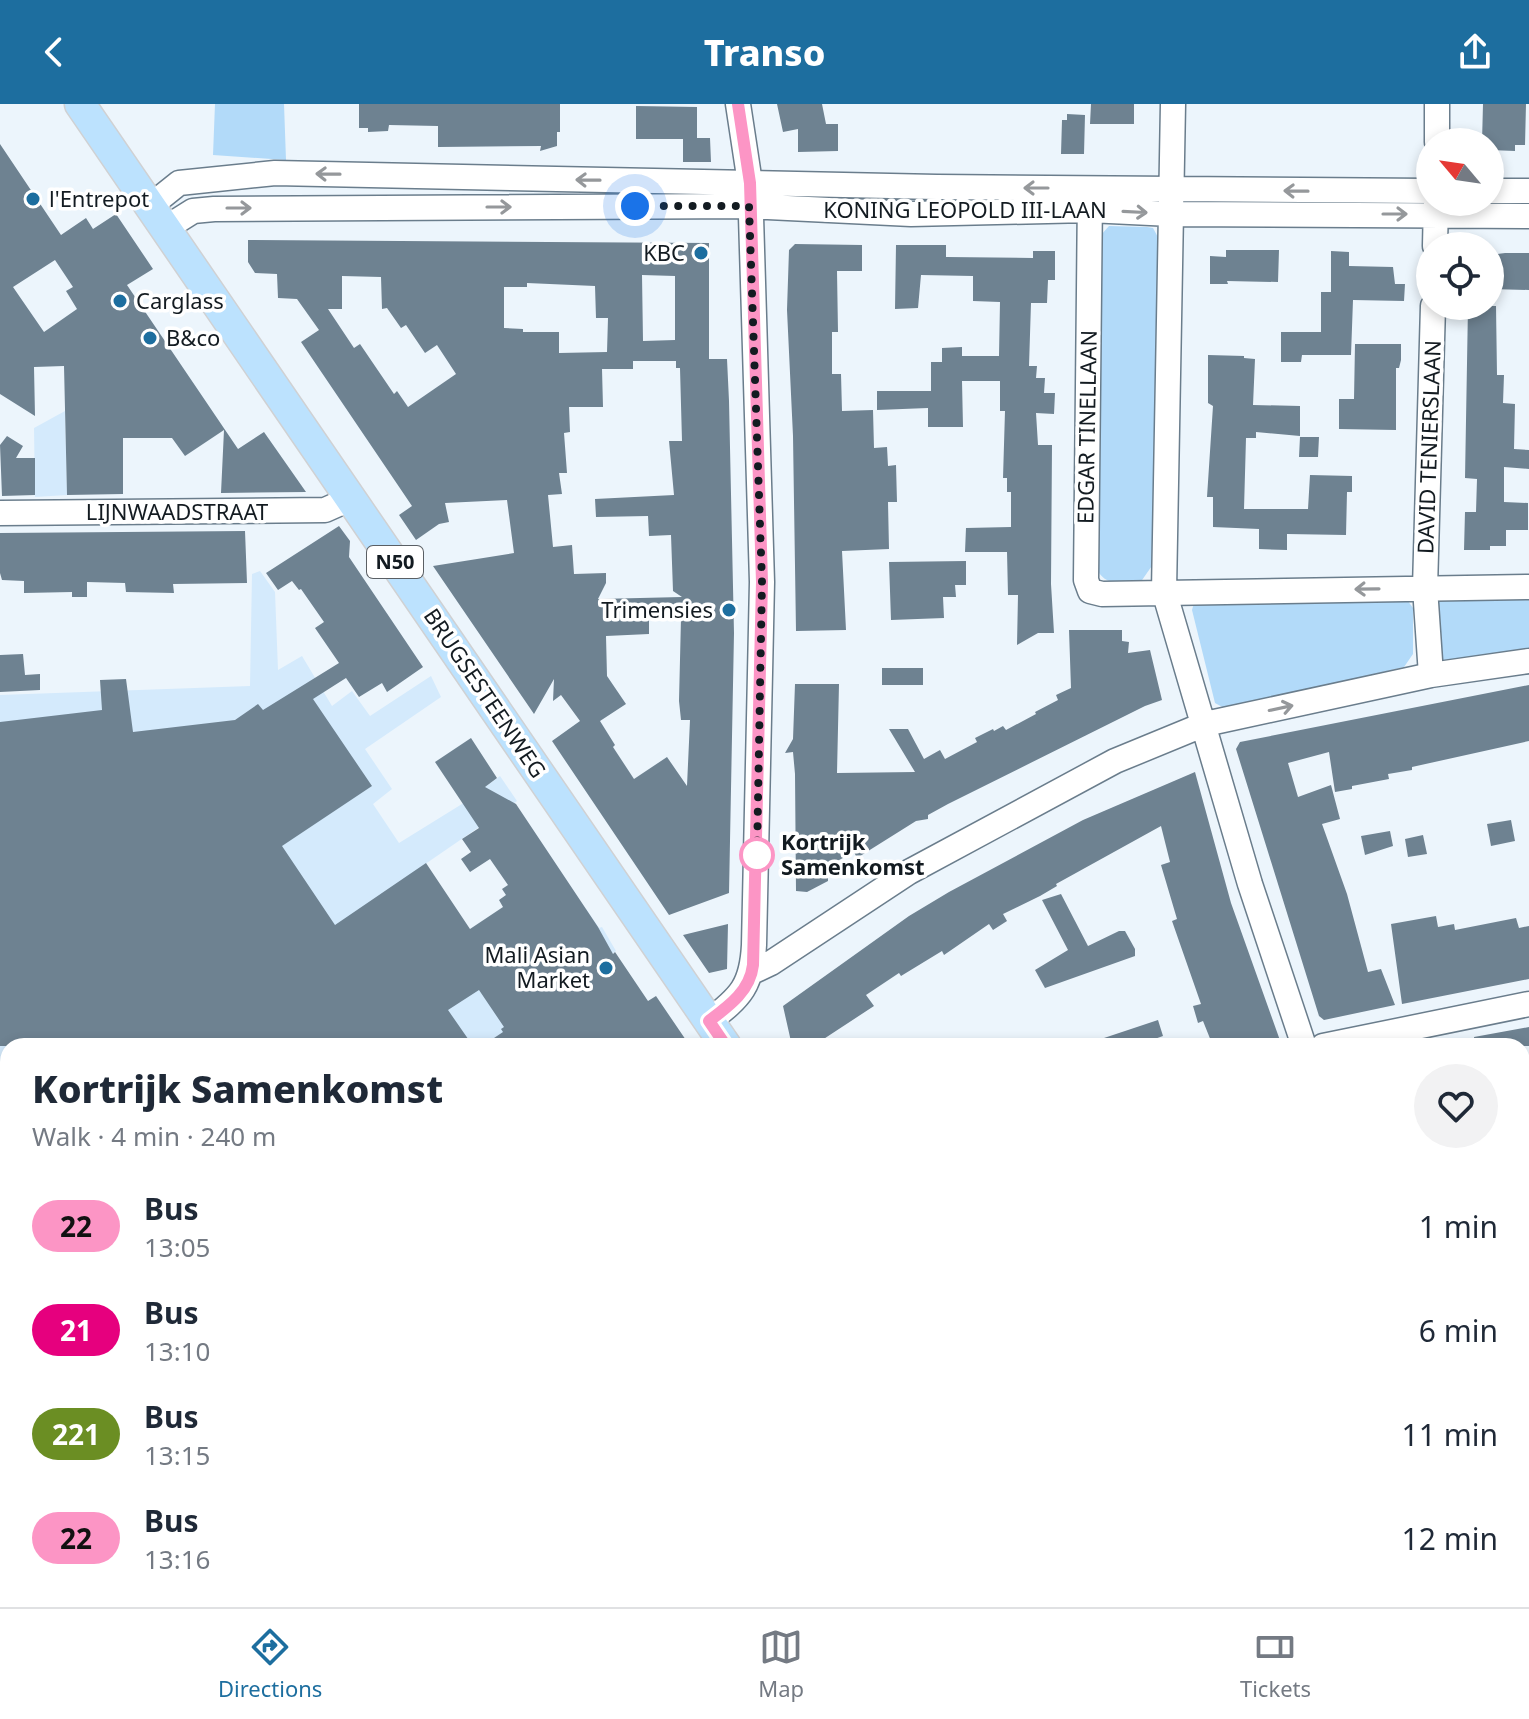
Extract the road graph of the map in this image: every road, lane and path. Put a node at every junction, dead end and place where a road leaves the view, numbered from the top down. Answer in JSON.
{"nodes":[{"id":1,"x":80,"y":104,"type":"edge"},
{"id":2,"x":738,"y":104,"type":"edge"},
{"id":3,"x":1173,"y":104,"type":"edge"},
{"id":4,"x":1437,"y":104,"type":"edge"},
{"id":5,"x":1437,"y":128,"type":"edge"},
{"id":6,"x":1172,"y":189,"type":"junction"},
{"id":7,"x":1504,"y":191,"type":"edge"},
{"id":8,"x":1529,"y":191,"type":"edge"},
{"id":9,"x":750,"y":194,"type":"junction"},
{"id":10,"x":1090,"y":199,"type":"junction"},
{"id":11,"x":1416,"y":201,"type":"edge"},
{"id":12,"x":1416,"y":203,"type":"edge"},
{"id":13,"x":1504,"y":212,"type":"edge"},
{"id":14,"x":1171,"y":214,"type":"junction"},
{"id":15,"x":1529,"y":216,"type":"edge"},
{"id":16,"x":158,"y":218,"type":"junction"},
{"id":17,"x":1433,"y":320,"type":"edge"},
{"id":18,"x":352,"y":498,"type":"junction"},
{"id":19,"x":0,"y":513,"type":"edge"},
{"id":20,"x":1529,"y":587,"type":"edge"},
{"id":21,"x":1425,"y":588,"type":"junction"},
{"id":22,"x":1164,"y":591,"type":"junction"},
{"id":23,"x":1529,"y":661,"type":"edge"},
{"id":24,"x":1431,"y":675,"type":"junction"},
{"id":25,"x":1205,"y":724,"type":"junction"},
{"id":26,"x":752,"y":972,"type":"junction"},
{"id":27,"x":1529,"y":1004,"type":"edge"},
{"id":28,"x":709,"y":1021,"type":"junction"},
{"id":29,"x":721,"y":1038,"type":"edge"},
{"id":30,"x":1301,"y":1038,"type":"edge"},
{"id":31,"x":1362,"y":1038,"type":"edge"}],
"edges":[{"from":1,"to":16,"type":"main road","name":"BRUGSESTEENWEG","number":"N50"},
{"from":2,"to":9,"type":"street"},
{"from":3,"to":6,"type":"street"},
{"from":4,"to":5,"type":"street"},
{"from":6,"to":10,"type":"street","name":"KONING LEOPOLD III-LAAN"},
{"from":11,"to":6,"type":"street","name":"KONING LEOPOLD III-LAAN","one_way":true},
{"from":6,"to":14,"type":"street"},
{"from":7,"to":8,"type":"street"},
{"from":9,"to":10,"type":"street","name":"KONING LEOPOLD III-LAAN"},
{"from":16,"to":9,"type":"street","name":"KONING LEOPOLD III-LAAN","one_way":true},
{"from":9,"to":16,"type":"street","name":"KONING LEOPOLD III-LAAN","one_way":true},
{"from":9,"to":26,"type":"street"},
{"from":10,"to":14,"type":"street","name":"KONING LEOPOLD III-LAAN","one_way":true},
{"from":10,"to":22,"type":"street","name":"EDGAR TINELLAAN"},
{"from":14,"to":12,"type":"street","name":"KONING LEOPOLD III-LAAN","one_way":true},
{"from":13,"to":15,"type":"street","name":"KONING LEOPOLD III-LAAN"},
{"from":14,"to":22,"type":"street"},
{"from":16,"to":18,"type":"main road","name":"BRUGSESTEENWEG","number":"N50"},
{"from":17,"to":21,"type":"street","name":"DAVID TENIERSLAAN"},
{"from":18,"to":19,"type":"street","name":"LIJNWAADSTRAAT"},
{"from":18,"to":28,"type":"main road","name":"BRUGSESTEENWEG","number":"N50"},
{"from":20,"to":21,"type":"street","name":"EDGAR TINELLAAN"},
{"from":21,"to":22,"type":"street","name":"EDGAR TINELLAAN","one_way":true},
{"from":21,"to":24,"type":"street","name":"DAVID TENIERSLAAN"},
{"from":22,"to":25,"type":"street"},
{"from":23,"to":24,"type":"street"},
{"from":25,"to":24,"type":"street","one_way":true},
{"from":25,"to":26,"type":"street"},
{"from":25,"to":30,"type":"street"},
{"from":26,"to":28,"type":"street"},
{"from":27,"to":31,"type":"street"},
{"from":28,"to":29,"type":"main road","name":"BRUGSESTEENWEG","number":"N50"}]}
